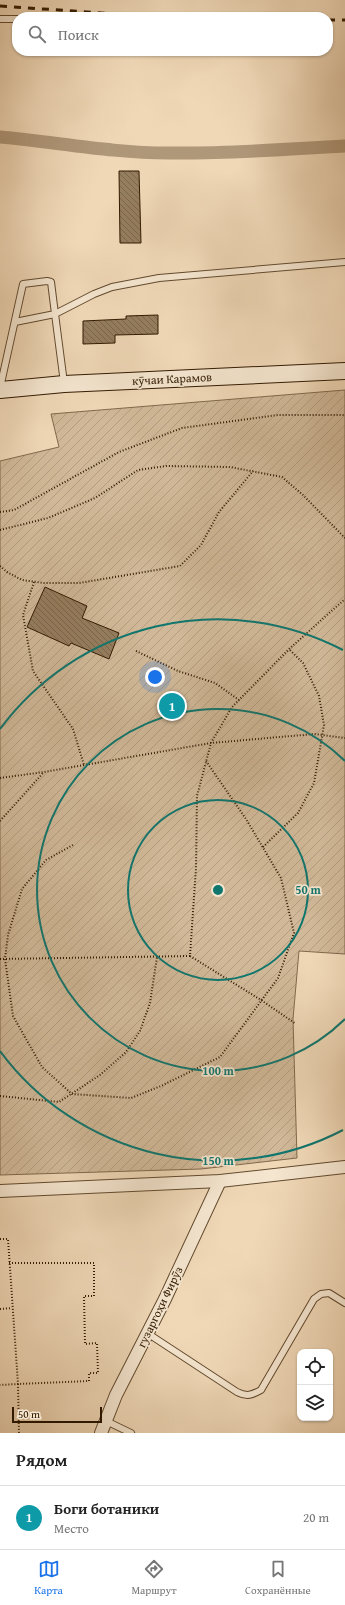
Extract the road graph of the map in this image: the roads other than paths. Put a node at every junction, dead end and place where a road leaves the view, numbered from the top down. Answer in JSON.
{"nodes":[{"id":1,"x":0,"y":19,"type":"edge"},
{"id":2,"x":12,"y":19,"type":"edge"},
{"id":3,"x":345,"y":262,"type":"edge"},
{"id":4,"x":55,"y":314,"type":"junction"},
{"id":5,"x":15,"y":322,"type":"junction"},
{"id":6,"x":345,"y":371,"type":"edge"},
{"id":7,"x":64,"y":384,"type":"junction"},
{"id":8,"x":0,"y":389,"type":"edge"},
{"id":9,"x":345,"y":1166,"type":"edge"},
{"id":10,"x":220,"y":1181,"type":"junction"},
{"id":11,"x":0,"y":1191,"type":"edge"},
{"id":12,"x":345,"y":1303,"type":"edge"},
{"id":13,"x":148,"y":1334,"type":"junction"},
{"id":14,"x":106,"y":1421,"type":"junction"},
{"id":15,"x":101,"y":1433,"type":"edge"},
{"id":16,"x":131,"y":1433,"type":"edge"}],
"edges":[{"from":1,"to":2,"type":"lane"},
{"from":3,"to":4,"type":"lane"},
{"from":4,"to":5,"type":"lane"},
{"from":4,"to":5,"type":"lane"},
{"from":4,"to":7,"type":"lane"},
{"from":5,"to":8,"type":"lane"},
{"from":6,"to":7,"type":"main road","name":"кӯчаи Карамов"},
{"from":7,"to":8,"type":"main road","name":"кӯчаи Карамов"},
{"from":9,"to":10,"type":"street"},
{"from":10,"to":11,"type":"street"},
{"from":10,"to":13,"type":"street","name":"гузаргоҳи Фирӯз"},
{"from":12,"to":13,"type":"lane"},
{"from":13,"to":14,"type":"street","name":"гузаргоҳи Фирӯз"},
{"from":14,"to":15,"type":"street","name":"гузаргоҳи Фирӯз"},
{"from":14,"to":16,"type":"lane"}]}
